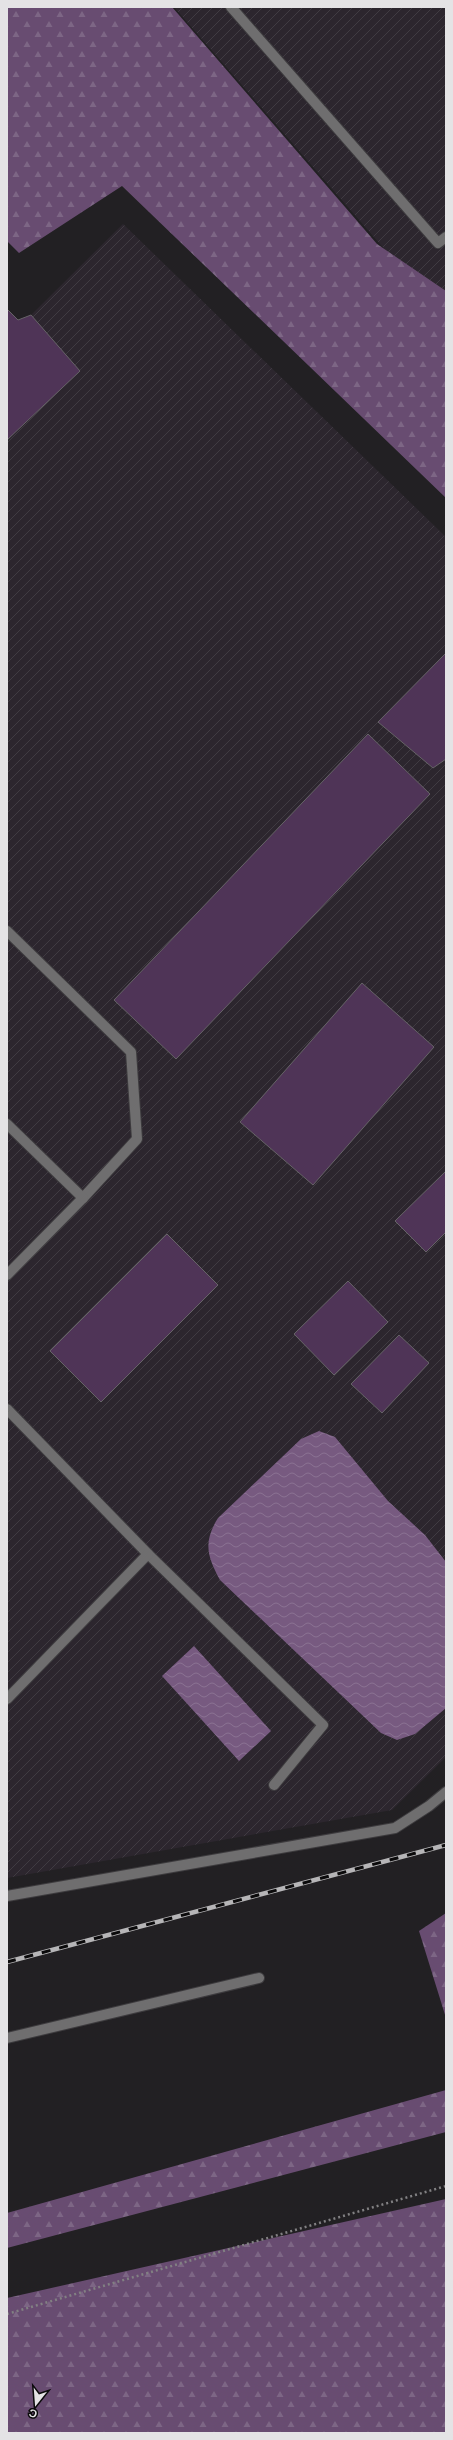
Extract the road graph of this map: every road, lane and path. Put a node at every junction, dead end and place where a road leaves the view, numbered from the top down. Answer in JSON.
{"nodes":[{"id":1,"x":231,"y":7,"type":"edge"},
{"id":2,"x":446,"y":237,"type":"edge"},
{"id":3,"x":7,"y":931,"type":"edge"},
{"id":4,"x":7,"y":1124,"type":"edge"},
{"id":5,"x":83,"y":1198,"type":"junction"},
{"id":6,"x":7,"y":1275,"type":"edge"},
{"id":7,"x":7,"y":1409,"type":"edge"},
{"id":8,"x":148,"y":1554,"type":"junction"},
{"id":9,"x":7,"y":1699,"type":"edge"},
{"id":10,"x":274,"y":1785,"type":"dead end"},
{"id":11,"x":446,"y":1792,"type":"edge"},
{"id":12,"x":7,"y":1896,"type":"edge"},
{"id":13,"x":259,"y":1978,"type":"dead end"},
{"id":14,"x":7,"y":2038,"type":"edge"},
{"id":15,"x":446,"y":2186,"type":"edge"},
{"id":16,"x":7,"y":2314,"type":"edge"}],
"edges":[{"from":1,"to":2,"type":"lane"},
{"from":3,"to":5,"type":"lane"},
{"from":4,"to":5,"type":"lane"},
{"from":5,"to":6,"type":"lane"},
{"from":7,"to":8,"type":"lane"},
{"from":8,"to":9,"type":"lane"},
{"from":8,"to":10,"type":"lane"},
{"from":11,"to":12,"type":"lane"},
{"from":13,"to":14,"type":"lane"},
{"from":15,"to":16,"type":"path"}]}
